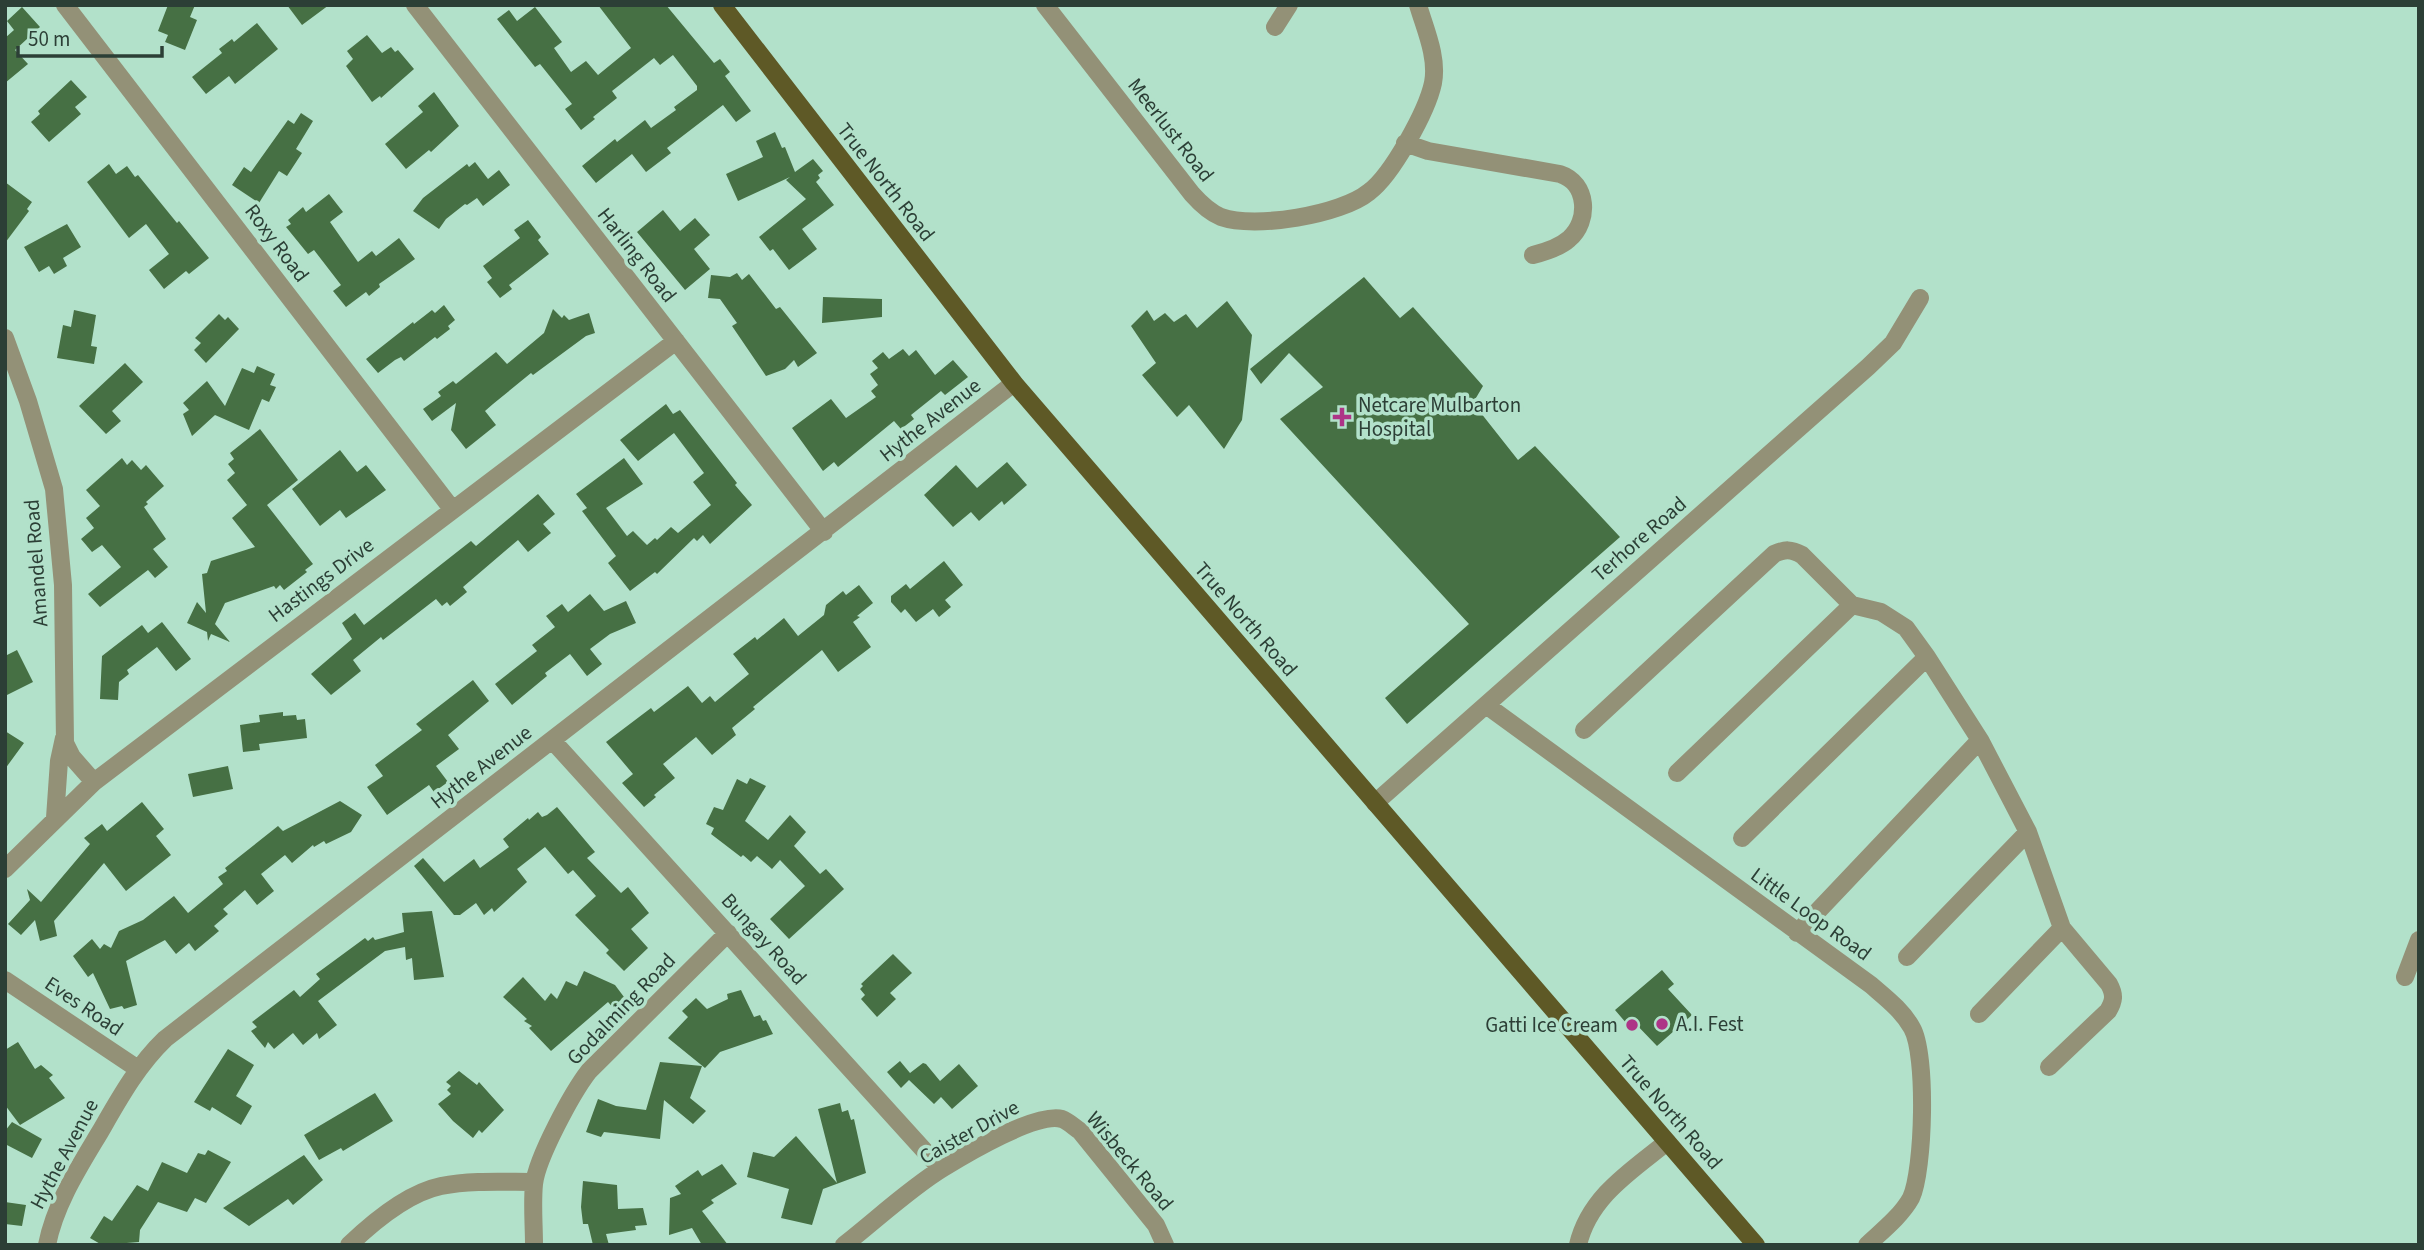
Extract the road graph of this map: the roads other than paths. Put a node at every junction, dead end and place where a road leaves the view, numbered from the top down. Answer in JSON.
{"nodes":[{"id":1,"x":65,"y":5,"type":"edge"},
{"id":2,"x":415,"y":5,"type":"edge"},
{"id":3,"x":722,"y":5,"type":"edge"},
{"id":4,"x":1045,"y":5,"type":"edge"},
{"id":5,"x":1289,"y":5,"type":"edge"},
{"id":6,"x":1418,"y":5,"type":"edge"},
{"id":7,"x":1275,"y":27,"type":"dead end"},
{"id":8,"x":1405,"y":143,"type":"junction"},
{"id":9,"x":1533,"y":255,"type":"dead end"},
{"id":10,"x":1920,"y":298,"type":"dead end"},
{"id":11,"x":5,"y":338,"type":"edge"},
{"id":12,"x":676,"y":341,"type":"junction"},
{"id":13,"x":1014,"y":383,"type":"junction"},
{"id":14,"x":452,"y":509,"type":"junction"},
{"id":15,"x":824,"y":532,"type":"junction"},
{"id":16,"x":1852,"y":605,"type":"junction"},
{"id":17,"x":1927,"y":657,"type":"junction"},
{"id":18,"x":1486,"y":705,"type":"junction"},
{"id":19,"x":1584,"y":730,"type":"dead end"},
{"id":20,"x":64,"y":735,"type":"junction"},
{"id":21,"x":552,"y":740,"type":"junction"},
{"id":22,"x":1980,"y":740,"type":"junction"},
{"id":23,"x":1678,"y":773,"type":"dead end"},
{"id":24,"x":94,"y":782,"type":"junction"},
{"id":25,"x":1376,"y":803,"type":"junction"},
{"id":26,"x":55,"y":818,"type":"junction"},
{"id":27,"x":2028,"y":832,"type":"junction"},
{"id":28,"x":1742,"y":838,"type":"dead end"},
{"id":29,"x":5,"y":869,"type":"edge"},
{"id":30,"x":2062,"y":928,"type":"junction"},
{"id":31,"x":728,"y":933,"type":"junction"},
{"id":32,"x":1797,"y":933,"type":"junction"},
{"id":33,"x":2417,"y":949,"type":"edge"},
{"id":34,"x":1908,"y":957,"type":"dead end"},
{"id":35,"x":2405,"y":977,"type":"dead end"},
{"id":36,"x":5,"y":980,"type":"edge"},
{"id":37,"x":1979,"y":1014,"type":"dead end"},
{"id":38,"x":2049,"y":1067,"type":"dead end"},
{"id":39,"x":138,"y":1069,"type":"junction"},
{"id":40,"x":1052,"y":1118,"type":"joint"},
{"id":41,"x":1667,"y":1142,"type":"junction"},
{"id":42,"x":941,"y":1169,"type":"junction"},
{"id":43,"x":534,"y":1182,"type":"junction"},
{"id":44,"x":47,"y":1245,"type":"edge"},
{"id":45,"x":349,"y":1245,"type":"edge"},
{"id":46,"x":534,"y":1245,"type":"edge"},
{"id":47,"x":844,"y":1245,"type":"edge"},
{"id":48,"x":1165,"y":1245,"type":"edge"},
{"id":49,"x":1578,"y":1245,"type":"edge"},
{"id":50,"x":1756,"y":1245,"type":"edge"},
{"id":51,"x":1867,"y":1245,"type":"edge"}],
"edges":[{"from":1,"to":14,"type":"street","name":"Roxy Road"},
{"from":2,"to":12,"type":"street","name":"Harling Road"},
{"from":3,"to":13,"type":"main road","name":"True North Road"},
{"from":4,"to":8,"type":"street","name":"Meerlust Road"},
{"from":5,"to":7,"type":"street"},
{"from":6,"to":8,"type":"street","name":"Meerlust Road"},
{"from":8,"to":9,"type":"street"},
{"from":10,"to":18,"type":"street","name":"Terhore Road"},
{"from":11,"to":20,"type":"street","name":"Amandel Road"},
{"from":12,"to":14,"type":"street","name":"Hastings Drive"},
{"from":12,"to":15,"type":"street","name":"Harling Road"},
{"from":13,"to":15,"type":"street","name":"Hythe Avenue"},
{"from":13,"to":25,"type":"main road","name":"True North Road"},
{"from":14,"to":24,"type":"street","name":"Hastings Drive"},
{"from":15,"to":21,"type":"street","name":"Hythe Avenue"},
{"from":16,"to":17,"type":"street"},
{"from":16,"to":19,"type":"street"},
{"from":16,"to":23,"type":"street"},
{"from":17,"to":22,"type":"street"},
{"from":17,"to":28,"type":"street"},
{"from":18,"to":25,"type":"street","name":"Terhore Road"},
{"from":18,"to":32,"type":"street","name":"Little Loop Road"},
{"from":20,"to":24,"type":"street","name":"Amandel Road"},
{"from":20,"to":26,"type":"street"},
{"from":21,"to":31,"type":"street","name":"Bungay Road"},
{"from":21,"to":39,"type":"street","name":"Hythe Avenue"},
{"from":22,"to":27,"type":"street"},
{"from":22,"to":32,"type":"street"},
{"from":24,"to":26,"type":"street","name":"Hastings Drive"},
{"from":25,"to":41,"type":"main road","name":"True North Road"},
{"from":26,"to":29,"type":"street","name":"Hastings Drive"},
{"from":27,"to":30,"type":"street"},
{"from":27,"to":34,"type":"street"},
{"from":30,"to":37,"type":"street"},
{"from":30,"to":38,"type":"street"},
{"from":31,"to":42,"type":"street","name":"Bungay Road"},
{"from":31,"to":43,"type":"street","name":"Godalming Road"},
{"from":32,"to":51,"type":"street","name":"Little Loop Road"},
{"from":33,"to":35,"type":"street"},
{"from":36,"to":39,"type":"street","name":"Eves Road"},
{"from":39,"to":44,"type":"street","name":"Hythe Avenue"},
{"from":40,"to":42,"type":"street","name":"Caister Drive"},
{"from":40,"to":48,"type":"street","name":"Wisbeck Road"},
{"from":41,"to":49,"type":"street"},
{"from":41,"to":50,"type":"main road","name":"True North Road"},
{"from":42,"to":47,"type":"street","name":"Caister Drive"},
{"from":43,"to":45,"type":"street"},
{"from":43,"to":46,"type":"street","name":"Godalming Road"}]}
